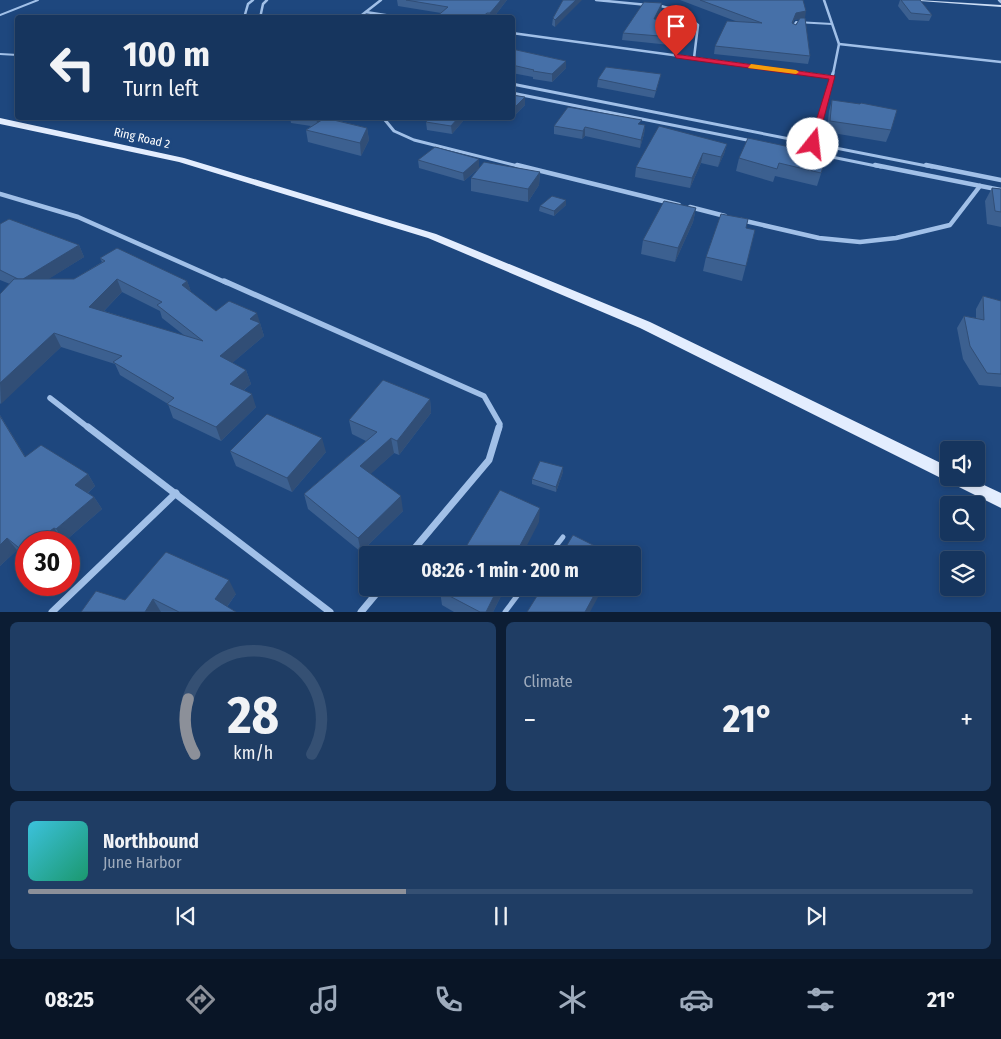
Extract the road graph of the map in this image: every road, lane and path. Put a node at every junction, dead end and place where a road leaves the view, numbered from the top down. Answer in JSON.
{"nodes":[{"id":1,"x":38,"y":0,"type":"edge"},
{"id":2,"x":253,"y":0,"type":"edge"},
{"id":3,"x":267,"y":0,"type":"edge"},
{"id":4,"x":381,"y":0,"type":"edge"},
{"id":5,"x":596,"y":0,"type":"edge"},
{"id":6,"x":824,"y":0,"type":"edge"},
{"id":7,"x":920,"y":0,"type":"edge"},
{"id":8,"x":980,"y":0,"type":"edge"},
{"id":9,"x":1000,"y":2,"type":"edge"},
{"id":10,"x":366,"y":12,"type":"junction"},
{"id":11,"x":0,"y":15,"type":"edge"},
{"id":12,"x":245,"y":15,"type":"edge"},
{"id":13,"x":261,"y":15,"type":"edge"},
{"id":14,"x":362,"y":15,"type":"edge"},
{"id":15,"x":385,"y":15,"type":"edge"},
{"id":16,"x":832,"y":24,"type":"junction"},
{"id":17,"x":793,"y":30,"type":"edge"},
{"id":18,"x":515,"y":33,"type":"edge"},
{"id":19,"x":838,"y":44,"type":"junction"},
{"id":20,"x":0,"y":54,"type":"edge"},
{"id":21,"x":15,"y":55,"type":"edge"},
{"id":22,"x":694,"y":58,"type":"junction"},
{"id":23,"x":1001,"y":62,"type":"edge"},
{"id":24,"x":832,"y":77,"type":"junction"},
{"id":25,"x":515,"y":85,"type":"edge"},
{"id":26,"x":515,"y":94,"type":"edge"},
{"id":27,"x":385,"y":120,"type":"edge"},
{"id":28,"x":0,"y":121,"type":"edge"},
{"id":29,"x":762,"y":144,"type":"edge"},
{"id":30,"x":813,"y":144,"type":"junction"},
{"id":31,"x":801,"y":151,"type":"edge"},
{"id":32,"x":810,"y":153,"type":"junction"},
{"id":33,"x":1001,"y":180,"type":"edge"},
{"id":34,"x":980,"y":186,"type":"junction"},
{"id":35,"x":1001,"y":190,"type":"edge"},
{"id":36,"x":0,"y":194,"type":"edge"},
{"id":37,"x":50,"y":398,"type":"dead end"},
{"id":38,"x":940,"y":471,"type":"edge"},
{"id":39,"x":970,"y":486,"type":"edge"},
{"id":40,"x":176,"y":494,"type":"junction"},
{"id":41,"x":1001,"y":501,"type":"edge"},
{"id":42,"x":564,"y":536,"type":"dead end"},
{"id":43,"x":417,"y":546,"type":"edge"},
{"id":44,"x":556,"y":546,"type":"edge"},
{"id":45,"x":374,"y":596,"type":"edge"},
{"id":46,"x":517,"y":596,"type":"edge"},
{"id":47,"x":52,"y":612,"type":"edge"},
{"id":48,"x":330,"y":612,"type":"edge"},
{"id":49,"x":361,"y":612,"type":"edge"},
{"id":50,"x":505,"y":612,"type":"edge"}],
"edges":[{"from":1,"to":11,"type":"lane"},
{"from":2,"to":12,"type":"street"},
{"from":3,"to":13,"type":"street"},
{"from":4,"to":10,"type":"street"},
{"from":5,"to":22,"type":"street"},
{"from":6,"to":16,"type":"street"},
{"from":7,"to":9,"type":"street"},
{"from":8,"to":9,"type":"street"},
{"from":10,"to":14,"type":"street"},
{"from":10,"to":15,"type":"street"},
{"from":16,"to":17,"type":"lane"},
{"from":16,"to":19,"type":"street"},
{"from":18,"to":22,"type":"street"},
{"from":19,"to":23,"type":"street"},
{"from":19,"to":24,"type":"street"},
{"from":20,"to":21,"type":"lane"},
{"from":22,"to":24,"type":"street"},
{"from":24,"to":30,"type":"street"},
{"from":25,"to":30,"type":"street"},
{"from":26,"to":29,"type":"street"},
{"from":27,"to":34,"type":"street"},
{"from":28,"to":38,"type":"main road","name":"Ring Road 2"},
{"from":30,"to":32,"type":"street"},
{"from":30,"to":33,"type":"street"},
{"from":31,"to":32,"type":"street"},
{"from":32,"to":34,"type":"street"},
{"from":34,"to":35,"type":"street"},
{"from":36,"to":43,"type":"street"},
{"from":37,"to":40,"type":"street"},
{"from":39,"to":41,"type":"main road"},
{"from":40,"to":47,"type":"street"},
{"from":40,"to":48,"type":"street"},
{"from":42,"to":44,"type":"lane"},
{"from":45,"to":49,"type":"street"},
{"from":46,"to":50,"type":"lane"}]}
